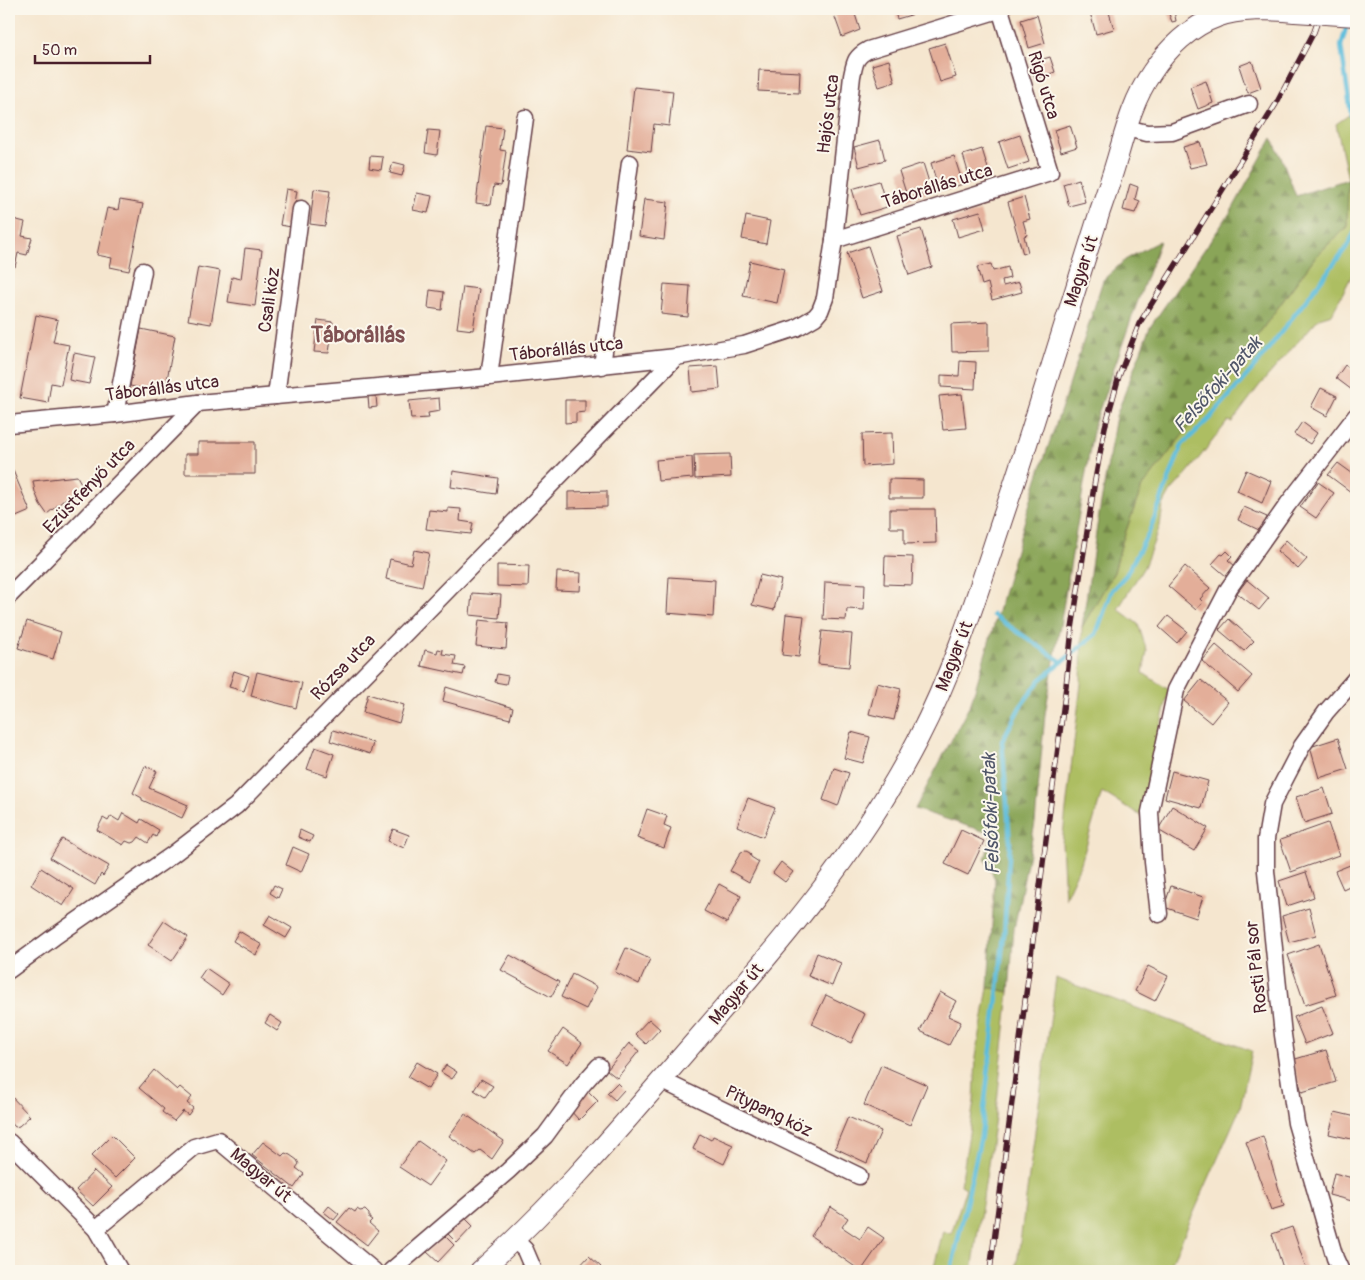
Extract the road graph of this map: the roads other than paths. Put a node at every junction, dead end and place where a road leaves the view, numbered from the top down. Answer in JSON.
{"nodes":[{"id":1,"x":1001,"y":9,"type":"edge"},
{"id":2,"x":1237,"y":10,"type":"edge"},
{"id":3,"x":1287,"y":10,"type":"edge"},
{"id":4,"x":1214,"y":13,"type":"edge"},
{"id":5,"x":1356,"y":16,"type":"edge"},
{"id":6,"x":1249,"y":104,"type":"dead end"},
{"id":7,"x":525,"y":118,"type":"dead end"},
{"id":8,"x":1126,"y":128,"type":"junction"},
{"id":9,"x":630,"y":163,"type":"dead end"},
{"id":10,"x":1050,"y":172,"type":"joint"},
{"id":11,"x":301,"y":209,"type":"dead end"},
{"id":12,"x":834,"y":240,"type":"junction"},
{"id":13,"x":143,"y":271,"type":"dead end"},
{"id":14,"x":676,"y":357,"type":"junction"},
{"id":15,"x":602,"y":366,"type":"junction"},
{"id":16,"x":489,"y":377,"type":"junction"},
{"id":17,"x":276,"y":396,"type":"junction"},
{"id":18,"x":198,"y":403,"type":"junction"},
{"id":19,"x":115,"y":414,"type":"junction"},
{"id":20,"x":1356,"y":416,"type":"edge"},
{"id":21,"x":9,"y":424,"type":"edge"},
{"id":22,"x":9,"y":596,"type":"edge"},
{"id":23,"x":1356,"y":678,"type":"edge"},
{"id":24,"x":1159,"y":914,"type":"dead end"},
{"id":25,"x":9,"y":970,"type":"edge"},
{"id":26,"x":600,"y":1066,"type":"dead end"},
{"id":27,"x":662,"y":1080,"type":"junction"},
{"id":28,"x":9,"y":1142,"type":"edge"},
{"id":29,"x":859,"y":1176,"type":"dead end"},
{"id":30,"x":96,"y":1229,"type":"junction"},
{"id":31,"x":515,"y":1240,"type":"junction"},
{"id":32,"x":120,"y":1271,"type":"edge"},
{"id":33,"x":374,"y":1271,"type":"edge"},
{"id":34,"x":391,"y":1271,"type":"edge"},
{"id":35,"x":480,"y":1271,"type":"edge"},
{"id":36,"x":534,"y":1271,"type":"edge"},
{"id":37,"x":1341,"y":1271,"type":"edge"}],
"edges":[{"from":1,"to":10,"type":"street","name":"Rigó utca"},
{"from":1,"to":12,"type":"street","name":"Hajós utca"},
{"from":2,"to":3,"type":"street","name":"Magyar út"},
{"from":2,"to":4,"type":"street","name":"Magyar út"},
{"from":3,"to":5,"type":"street","name":"Magyar út","bridge":true},
{"from":4,"to":8,"type":"street","name":"Magyar út"},
{"from":6,"to":8,"type":"street"},
{"from":7,"to":16,"type":"street"},
{"from":8,"to":27,"type":"street","name":"Magyar út"},
{"from":9,"to":15,"type":"street"},
{"from":10,"to":12,"type":"street","name":"Táborállás utca"},
{"from":11,"to":17,"type":"street","name":"Csali köz"},
{"from":12,"to":14,"type":"street","name":"Táborállás utca"},
{"from":13,"to":19,"type":"street"},
{"from":14,"to":15,"type":"street","name":"Táborállás utca"},
{"from":14,"to":25,"type":"street","name":"Rózsa utca"},
{"from":15,"to":16,"type":"street","name":"Táborállás utca"},
{"from":16,"to":17,"type":"street","name":"Táborállás utca"},
{"from":17,"to":18,"type":"street","name":"Táborállás utca"},
{"from":18,"to":19,"type":"street","name":"Táborállás utca"},
{"from":18,"to":22,"type":"street","name":"Ezüstfenyő utca"},
{"from":19,"to":21,"type":"street","name":"Táborállás utca"},
{"from":20,"to":24,"type":"street"},
{"from":23,"to":37,"type":"street","name":"Rosti Pál sor"},
{"from":26,"to":34,"type":"street"},
{"from":27,"to":29,"type":"street","name":"Pitypang köz"},
{"from":27,"to":31,"type":"street","name":"Magyar út"},
{"from":28,"to":30,"type":"street"},
{"from":30,"to":32,"type":"street"},
{"from":30,"to":33,"type":"street","name":"Magyar út"},
{"from":31,"to":35,"type":"street","name":"Magyar út"},
{"from":31,"to":36,"type":"street"}]}
